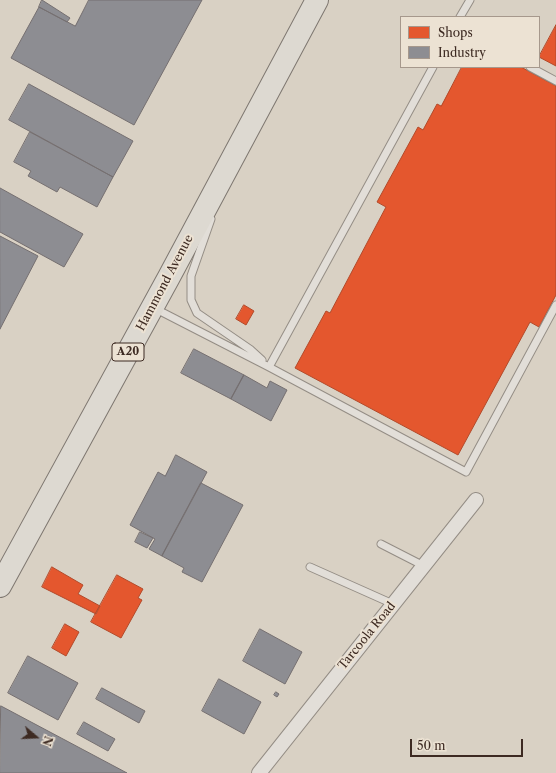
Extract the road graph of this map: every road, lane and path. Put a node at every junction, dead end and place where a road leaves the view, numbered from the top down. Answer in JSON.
{"nodes":[{"id":1,"x":317,"y":0,"type":"edge"},
{"id":2,"x":470,"y":0,"type":"edge"},
{"id":3,"x":461,"y":16,"type":"edge"},
{"id":4,"x":432,"y":68,"type":"edge"},
{"id":5,"x":532,"y":68,"type":"edge"},
{"id":6,"x":556,"y":81,"type":"edge"},
{"id":7,"x":232,"y":158,"type":"junction"},
{"id":8,"x":556,"y":304,"type":"edge"},
{"id":9,"x":152,"y":307,"type":"junction"},
{"id":10,"x":269,"y":367,"type":"junction"},
{"id":11,"x":476,"y":500,"type":"dead end"},
{"id":12,"x":381,"y":544,"type":"dead end"},
{"id":13,"x":424,"y":566,"type":"junction"},
{"id":14,"x":310,"y":567,"type":"dead end"},
{"id":15,"x":0,"y":586,"type":"edge"},
{"id":16,"x":393,"y":604,"type":"junction"},
{"id":17,"x":259,"y":773,"type":"edge"}],
"edges":[{"from":1,"to":7,"type":"highway","name":"Hammond Avenue","number":"A20"},
{"from":2,"to":3,"type":"lane"},
{"from":4,"to":10,"type":"lane"},
{"from":5,"to":6,"type":"lane"},
{"from":7,"to":9,"type":"highway","name":"Hammond Avenue","number":"A20"},
{"from":7,"to":10,"type":"lane"},
{"from":8,"to":10,"type":"lane"},
{"from":9,"to":10,"type":"lane"},
{"from":9,"to":15,"type":"highway","name":"Hammond Avenue","number":"A20"},
{"from":11,"to":13,"type":"street","name":"Tarcoola Road"},
{"from":12,"to":13,"type":"lane"},
{"from":13,"to":16,"type":"street","name":"Tarcoola Road"},
{"from":14,"to":16,"type":"lane"},
{"from":16,"to":17,"type":"street","name":"Tarcoola Road"}]}
